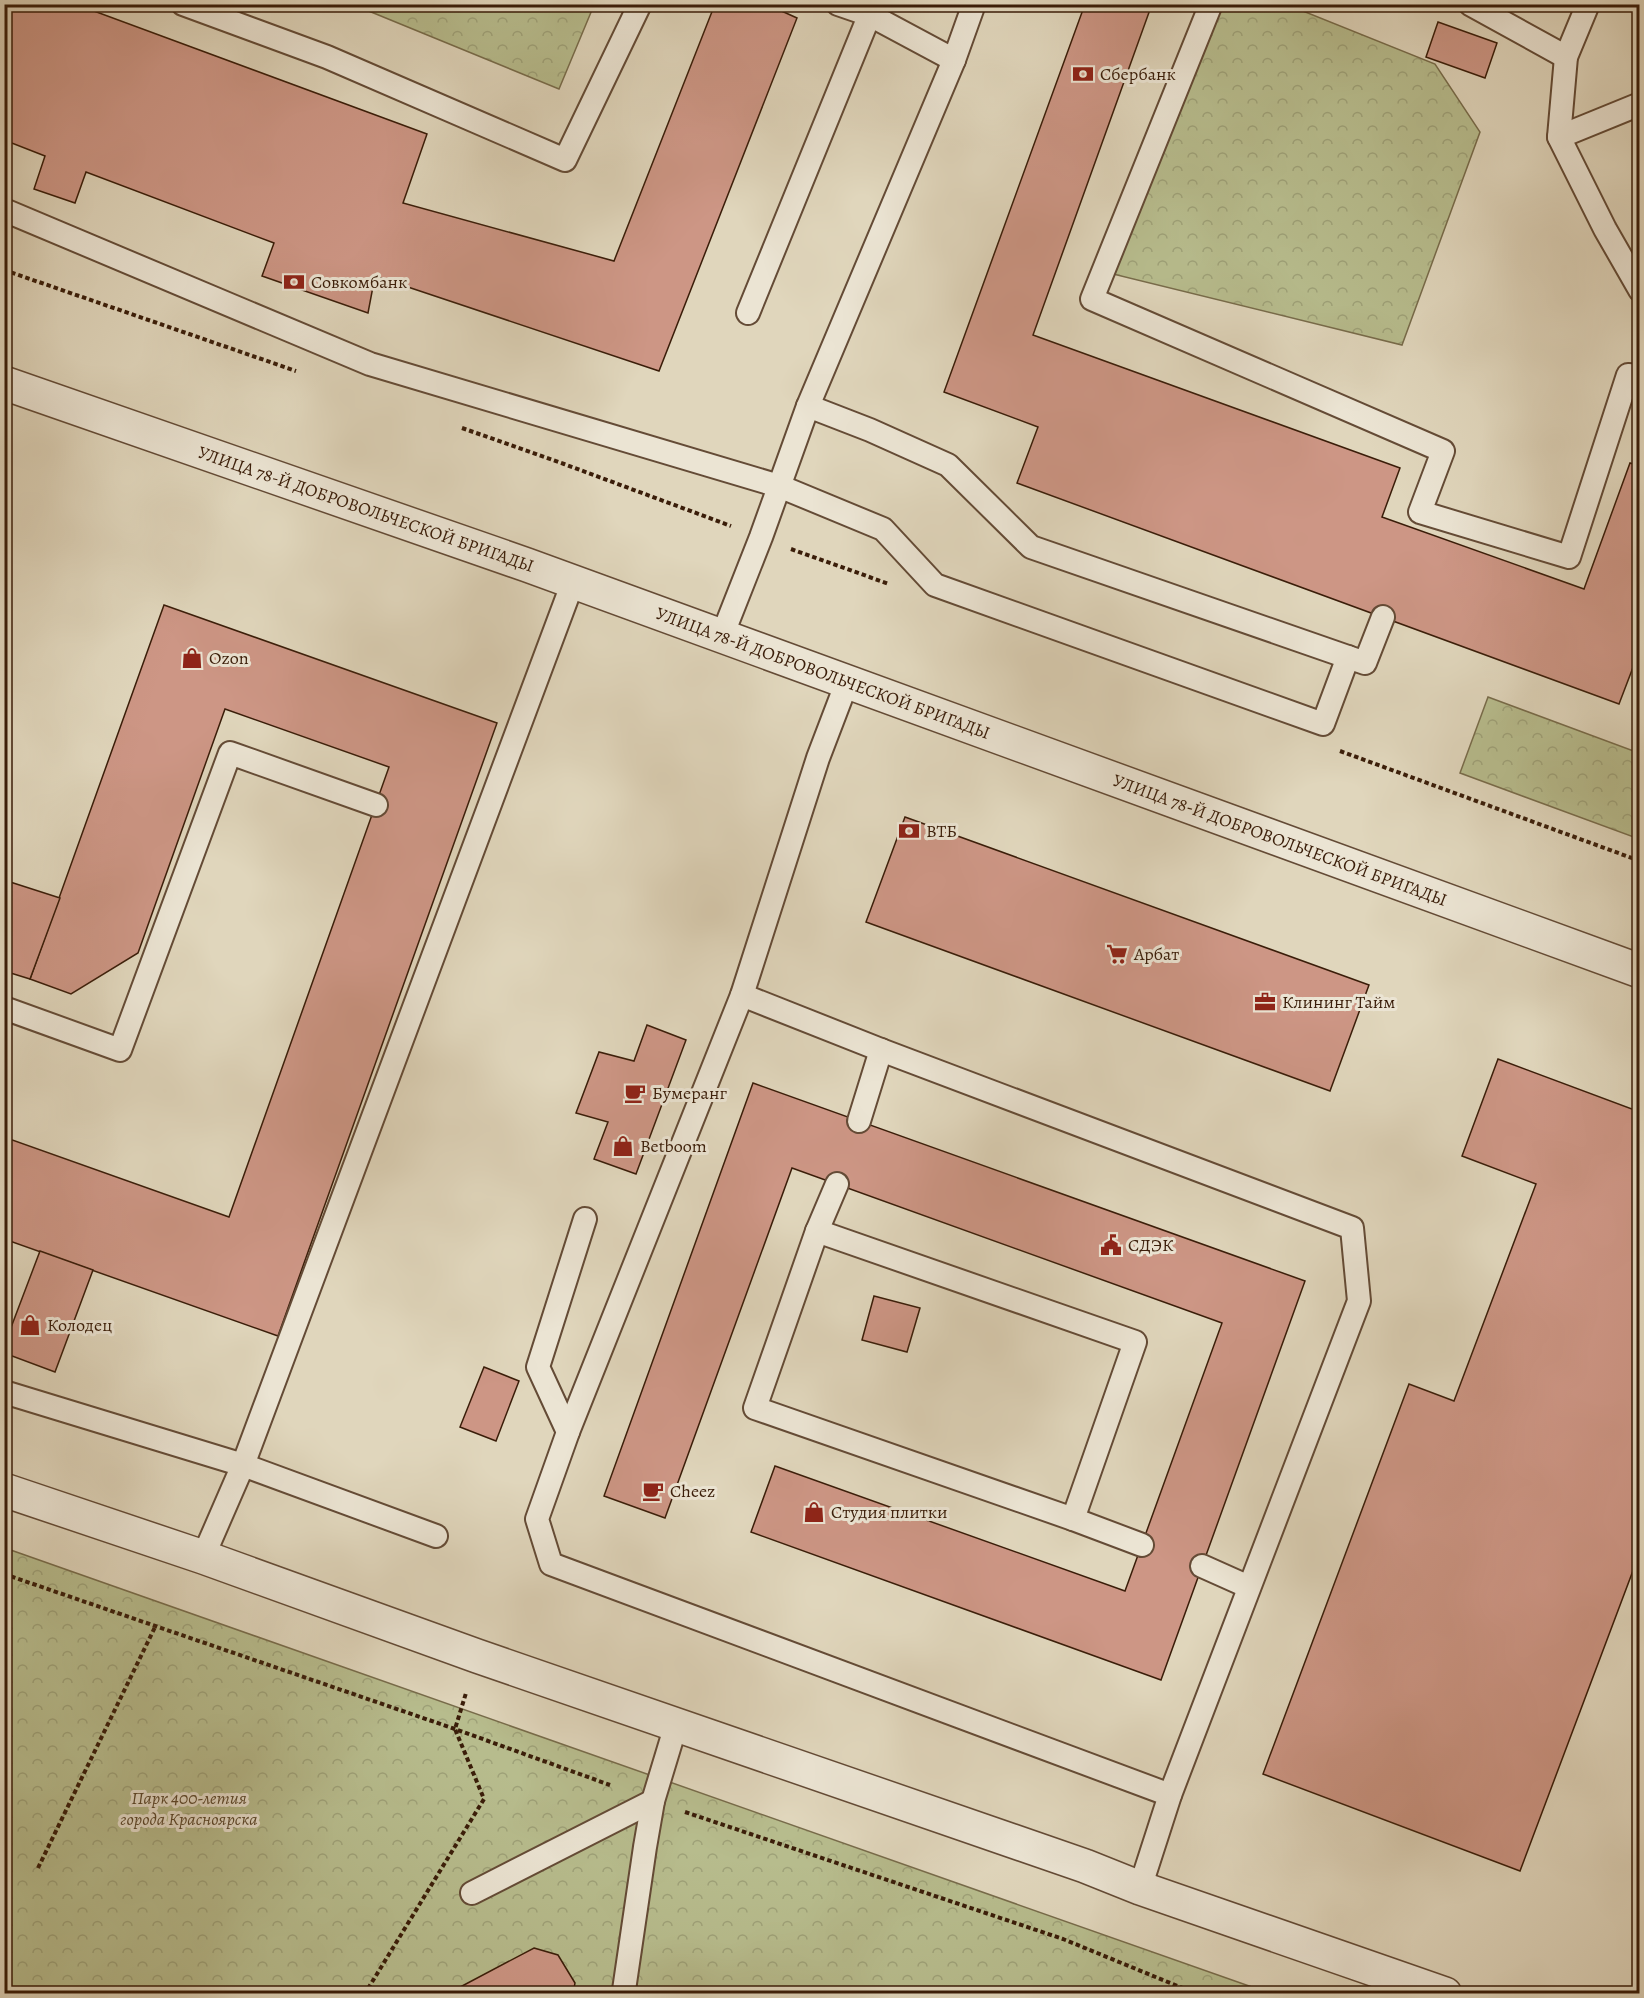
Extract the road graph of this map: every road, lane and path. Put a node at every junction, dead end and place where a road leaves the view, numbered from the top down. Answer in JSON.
{"nodes":[{"id":1,"x":183,"y":4,"type":"edge"},
{"id":2,"x":640,"y":4,"type":"edge"},
{"id":3,"x":838,"y":4,"type":"edge"},
{"id":4,"x":974,"y":4,"type":"edge"},
{"id":5,"x":1211,"y":4,"type":"edge"},
{"id":6,"x":1470,"y":4,"type":"edge"},
{"id":7,"x":1588,"y":4,"type":"edge"},
{"id":8,"x":872,"y":10,"type":"edge"},
{"id":9,"x":1566,"y":57,"type":"junction"},
{"id":10,"x":954,"y":60,"type":"junction"},
{"id":11,"x":1640,"y":104,"type":"edge"},
{"id":12,"x":1559,"y":137,"type":"junction"},
{"id":13,"x":4,"y":210,"type":"edge"},
{"id":14,"x":4,"y":270,"type":"edge"},
{"id":15,"x":1640,"y":290,"type":"edge"},
{"id":16,"x":748,"y":313,"type":"dead end"},
{"id":17,"x":307,"y":375,"type":"dead end"},
{"id":18,"x":1640,"y":375,"type":"edge"},
{"id":19,"x":4,"y":383,"type":"edge"},
{"id":20,"x":808,"y":406,"type":"junction"},
{"id":21,"x":452,"y":425,"type":"dead end"},
{"id":22,"x":779,"y":486,"type":"junction"},
{"id":23,"x":761,"y":537,"type":"junction"},
{"id":24,"x":573,"y":582,"type":"junction"},
{"id":25,"x":894,"y":586,"type":"dead end"},
{"id":26,"x":1383,"y":618,"type":"dead end"},
{"id":27,"x":722,"y":636,"type":"junction"},
{"id":28,"x":1348,"y":657,"type":"junction"},
{"id":29,"x":847,"y":682,"type":"junction"},
{"id":30,"x":1339,"y":750,"type":"dead end"},
{"id":31,"x":376,"y":805,"type":"dead end"},
{"id":32,"x":1640,"y":861,"type":"edge"},
{"id":33,"x":1640,"y":971,"type":"edge"},
{"id":34,"x":742,"y":995,"type":"junction"},
{"id":35,"x":4,"y":1008,"type":"edge"},
{"id":36,"x":881,"y":1050,"type":"junction"},
{"id":37,"x":859,"y":1121,"type":"dead end"},
{"id":38,"x":837,"y":1184,"type":"dead end"},
{"id":39,"x":585,"y":1219,"type":"dead end"},
{"id":40,"x":818,"y":1231,"type":"junction"},
{"id":41,"x":4,"y":1392,"type":"edge"},
{"id":42,"x":568,"y":1432,"type":"junction"},
{"id":43,"x":243,"y":1465,"type":"junction"},
{"id":44,"x":4,"y":1490,"type":"edge"},
{"id":45,"x":1073,"y":1519,"type":"junction"},
{"id":46,"x":436,"y":1536,"type":"dead end"},
{"id":47,"x":1142,"y":1545,"type":"dead end"},
{"id":48,"x":203,"y":1557,"type":"junction"},
{"id":49,"x":1202,"y":1566,"type":"dead end"},
{"id":50,"x":4,"y":1574,"type":"edge"},
{"id":51,"x":1249,"y":1587,"type":"junction"},
{"id":52,"x":156,"y":1625,"type":"junction"},
{"id":53,"x":467,"y":1689,"type":"dead end"},
{"id":54,"x":676,"y":1725,"type":"junction"},
{"id":55,"x":455,"y":1729,"type":"junction"},
{"id":56,"x":1170,"y":1795,"type":"junction"},
{"id":57,"x":653,"y":1801,"type":"junction"},
{"id":58,"x":38,"y":1868,"type":"dead end"},
{"id":59,"x":1140,"y":1888,"type":"junction"},
{"id":60,"x":472,"y":1893,"type":"dead end"},
{"id":61,"x":624,"y":1990,"type":"dead end"},
{"id":62,"x":1186,"y":1992,"type":"edge"},
{"id":63,"x":363,"y":1994,"type":"edge"},
{"id":64,"x":1197,"y":1994,"type":"edge"},
{"id":65,"x":1445,"y":1994,"type":"edge"}],
"edges":[{"from":1,"to":2,"type":"lane"},
{"from":3,"to":8,"type":"lane"},
{"from":4,"to":10,"type":"lane"},
{"from":5,"to":18,"type":"lane"},
{"from":6,"to":9,"type":"lane"},
{"from":7,"to":9,"type":"lane"},
{"from":8,"to":10,"type":"lane"},
{"from":8,"to":16,"type":"lane"},
{"from":9,"to":12,"type":"lane"},
{"from":10,"to":20,"type":"lane"},
{"from":11,"to":12,"type":"lane"},
{"from":12,"to":15,"type":"lane"},
{"from":13,"to":22,"type":"lane"},
{"from":14,"to":17,"type":"path"},
{"from":19,"to":24,"type":"street","name":"УЛИЦА 78-Й ДОБРОВОЛЬЧЕСКОЙ БРИГАДЫ"},
{"from":20,"to":22,"type":"lane"},
{"from":20,"to":28,"type":"lane"},
{"from":21,"to":23,"type":"path"},
{"from":22,"to":23,"type":"lane"},
{"from":22,"to":28,"type":"lane"},
{"from":23,"to":25,"type":"path"},
{"from":23,"to":27,"type":"lane"},
{"from":24,"to":27,"type":"street","name":"УЛИЦА 78-Й ДОБРОВОЛЬЧЕСКОЙ БРИГАДЫ"},
{"from":24,"to":43,"type":"lane"},
{"from":26,"to":28,"type":"lane"},
{"from":27,"to":29,"type":"street","name":"УЛИЦА 78-Й ДОБРОВОЛЬЧЕСКОЙ БРИГАДЫ"},
{"from":29,"to":33,"type":"street","name":"УЛИЦА 78-Й ДОБРОВОЛЬЧЕСКОЙ БРИГАДЫ"},
{"from":29,"to":34,"type":"lane"},
{"from":30,"to":32,"type":"path"},
{"from":31,"to":35,"type":"lane"},
{"from":34,"to":36,"type":"lane"},
{"from":34,"to":42,"type":"lane"},
{"from":36,"to":37,"type":"lane"},
{"from":36,"to":51,"type":"lane"},
{"from":38,"to":40,"type":"lane"},
{"from":39,"to":42,"type":"lane"},
{"from":40,"to":45,"type":"lane"},
{"from":40,"to":45,"type":"lane"},
{"from":41,"to":43,"type":"lane"},
{"from":42,"to":56,"type":"lane"},
{"from":43,"to":46,"type":"lane"},
{"from":43,"to":48,"type":"lane"},
{"from":44,"to":48,"type":"street"},
{"from":45,"to":47,"type":"lane"},
{"from":48,"to":54,"type":"street"},
{"from":49,"to":51,"type":"lane"},
{"from":50,"to":52,"type":"path"},
{"from":51,"to":56,"type":"lane"},
{"from":52,"to":55,"type":"path"},
{"from":52,"to":58,"type":"path"},
{"from":53,"to":55,"type":"path"},
{"from":54,"to":57,"type":"lane"},
{"from":54,"to":59,"type":"street"},
{"from":55,"to":57,"type":"path"},
{"from":55,"to":63,"type":"path"},
{"from":56,"to":59,"type":"lane"},
{"from":57,"to":60,"type":"lane"},
{"from":57,"to":61,"type":"lane"},
{"from":57,"to":62,"type":"path"},
{"from":59,"to":65,"type":"street"},
{"from":62,"to":64,"type":"path"}]}
